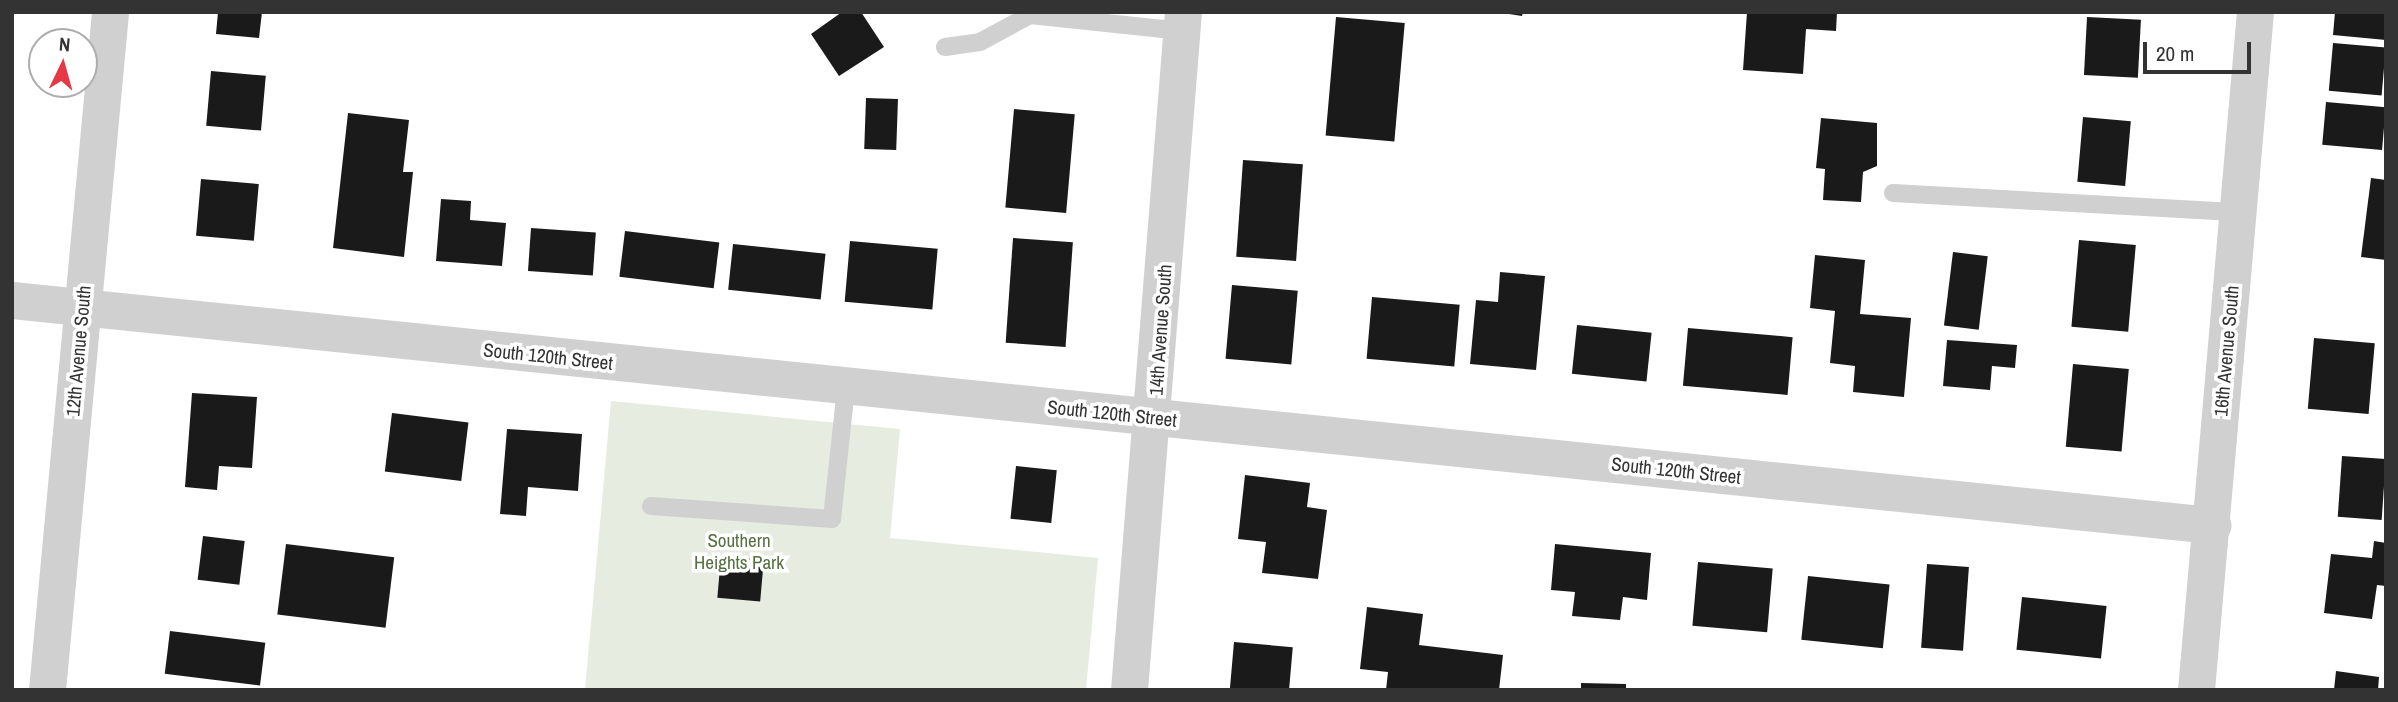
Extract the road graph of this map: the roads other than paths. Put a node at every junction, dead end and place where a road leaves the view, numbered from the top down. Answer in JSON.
{"nodes":[{"id":1,"x":110,"y":12,"type":"edge"},
{"id":2,"x":2255,"y":12,"type":"edge"},
{"id":3,"x":1183,"y":21,"type":"edge"},
{"id":4,"x":945,"y":47,"type":"dead end"},
{"id":5,"x":1893,"y":192,"type":"dead end"},
{"id":6,"x":2238,"y":212,"type":"junction"},
{"id":7,"x":12,"y":300,"type":"edge"},
{"id":8,"x":82,"y":309,"type":"junction"},
{"id":9,"x":846,"y":387,"type":"junction"},
{"id":10,"x":1155,"y":419,"type":"junction"},
{"id":11,"x":651,"y":506,"type":"dead end"},
{"id":12,"x":2213,"y":525,"type":"junction"},
{"id":13,"x":47,"y":690,"type":"edge"},
{"id":14,"x":1129,"y":690,"type":"edge"},
{"id":15,"x":2196,"y":690,"type":"edge"}],
"edges":[{"from":1,"to":8,"type":"street","name":"12th Avenue South"},
{"from":2,"to":6,"type":"street","name":"16th Avenue South"},
{"from":3,"to":4,"type":"lane"},
{"from":3,"to":10,"type":"street","name":"14th Avenue South"},
{"from":5,"to":6,"type":"lane"},
{"from":6,"to":12,"type":"street","name":"16th Avenue South"},
{"from":7,"to":8,"type":"street","name":"South 120th Street"},
{"from":8,"to":9,"type":"street","name":"South 120th Street"},
{"from":8,"to":13,"type":"street","name":"12th Avenue South"},
{"from":9,"to":10,"type":"street","name":"South 120th Street"},
{"from":9,"to":11,"type":"lane"},
{"from":10,"to":12,"type":"street","name":"South 120th Street"},
{"from":10,"to":14,"type":"street","name":"14th Avenue South"},
{"from":12,"to":15,"type":"street","name":"16th Avenue South"}]}
